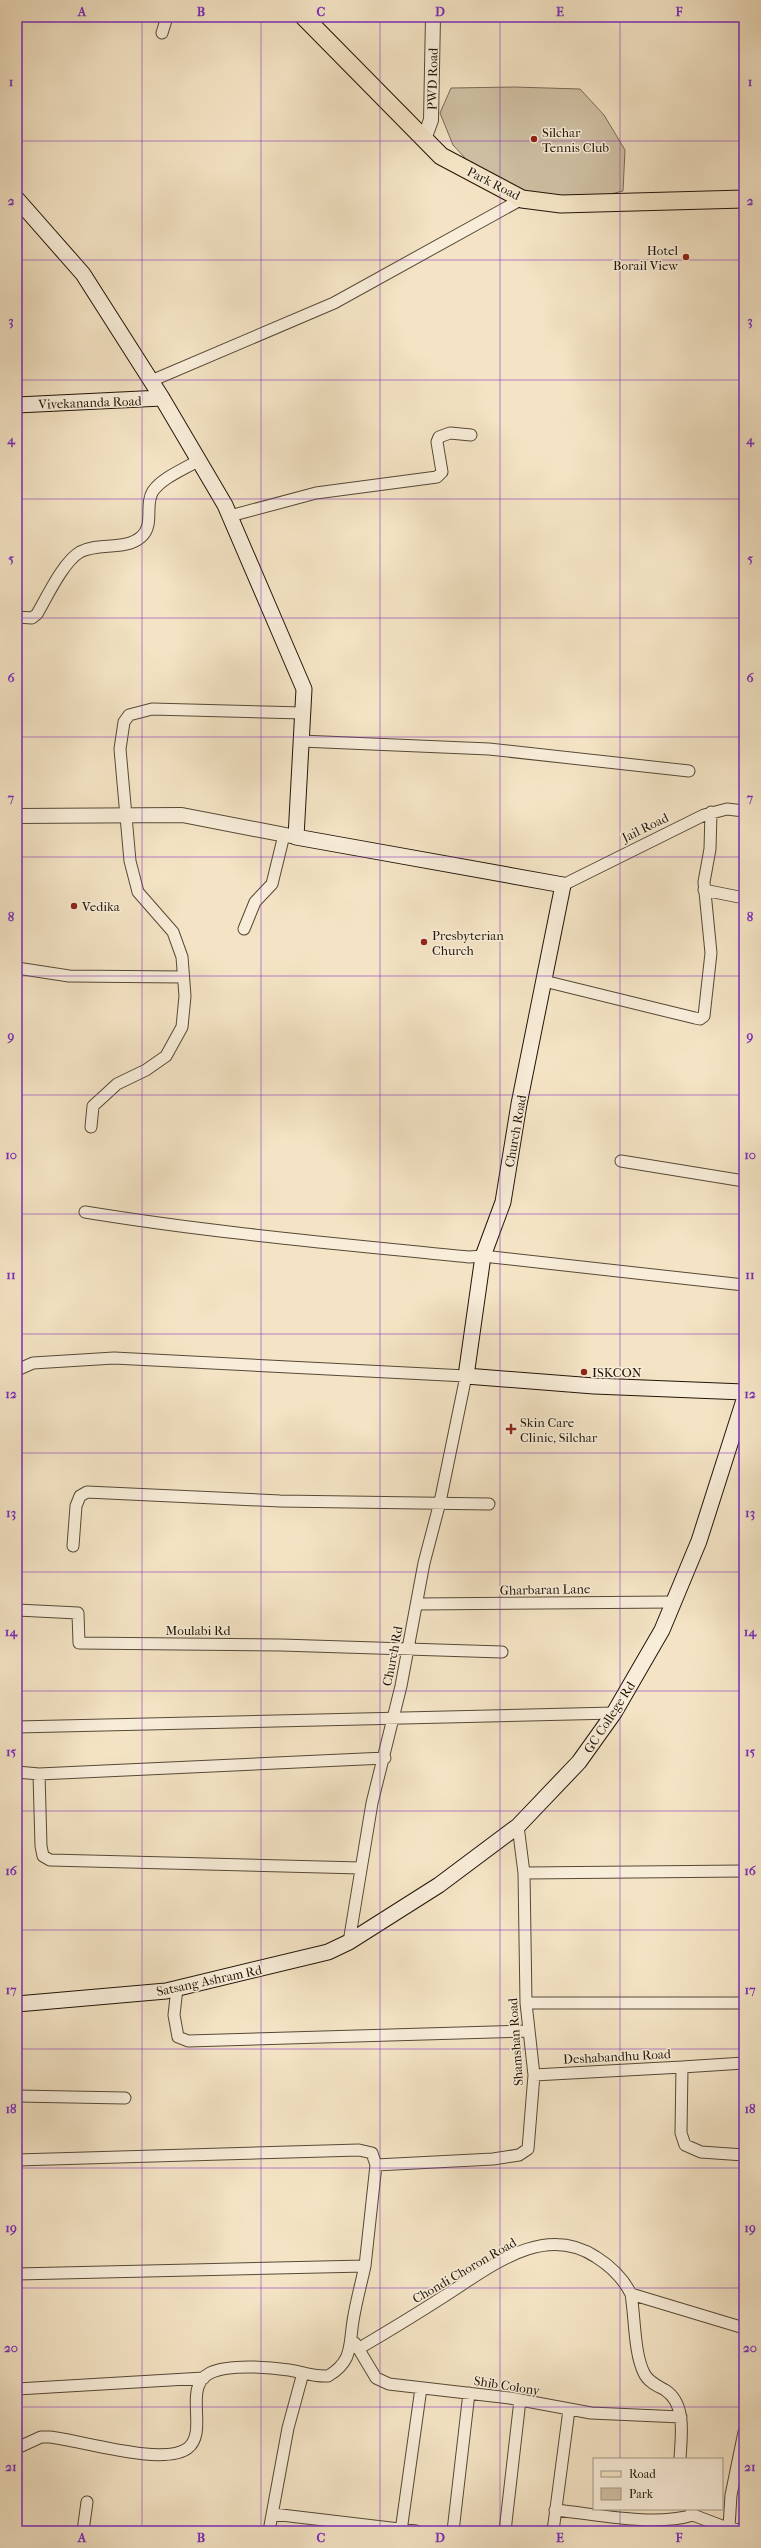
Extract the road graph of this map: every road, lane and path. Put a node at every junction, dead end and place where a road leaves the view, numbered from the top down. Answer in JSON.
{"nodes":[{"id":1,"x":167,"y":17,"type":"edge"},
{"id":2,"x":304,"y":17,"type":"edge"},
{"id":3,"x":433,"y":17,"type":"edge"},
{"id":4,"x":162,"y":33,"type":"dead end"},
{"id":5,"x":424,"y":139,"type":"junction"},
{"id":6,"x":17,"y":199,"type":"edge"},
{"id":7,"x":522,"y":199,"type":"junction"},
{"id":8,"x":744,"y":199,"type":"edge"},
{"id":9,"x":151,"y":381,"type":"junction"},
{"id":10,"x":162,"y":398,"type":"junction"},
{"id":11,"x":17,"y":405,"type":"edge"},
{"id":12,"x":471,"y":435,"type":"dead end"},
{"id":13,"x":199,"y":460,"type":"junction"},
{"id":14,"x":230,"y":516,"type":"junction"},
{"id":15,"x":17,"y":617,"type":"edge"},
{"id":16,"x":303,"y":713,"type":"junction"},
{"id":17,"x":301,"y":741,"type":"junction"},
{"id":18,"x":689,"y":771,"type":"dead end"},
{"id":19,"x":744,"y":811,"type":"edge"},
{"id":20,"x":711,"y":812,"type":"junction"},
{"id":21,"x":126,"y":814,"type":"junction"},
{"id":22,"x":17,"y":816,"type":"edge"},
{"id":23,"x":290,"y":836,"type":"junction"},
{"id":24,"x":563,"y":885,"type":"junction"},
{"id":25,"x":704,"y":890,"type":"junction"},
{"id":26,"x":744,"y":898,"type":"edge"},
{"id":27,"x":244,"y":929,"type":"dead end"},
{"id":28,"x":17,"y":968,"type":"edge"},
{"id":29,"x":183,"y":977,"type":"junction"},
{"id":30,"x":544,"y":981,"type":"junction"},
{"id":31,"x":91,"y":1127,"type":"dead end"},
{"id":32,"x":621,"y":1161,"type":"dead end"},
{"id":33,"x":744,"y":1181,"type":"edge"},
{"id":34,"x":85,"y":1212,"type":"dead end"},
{"id":35,"x":483,"y":1256,"type":"junction"},
{"id":36,"x":744,"y":1285,"type":"edge"},
{"id":37,"x":17,"y":1369,"type":"edge"},
{"id":38,"x":466,"y":1376,"type":"junction"},
{"id":39,"x":744,"y":1392,"type":"edge"},
{"id":40,"x":744,"y":1400,"type":"edge"},
{"id":41,"x":440,"y":1502,"type":"junction"},
{"id":42,"x":489,"y":1504,"type":"dead end"},
{"id":43,"x":73,"y":1546,"type":"dead end"},
{"id":44,"x":674,"y":1602,"type":"junction"},
{"id":45,"x":417,"y":1604,"type":"junction"},
{"id":46,"x":17,"y":1610,"type":"edge"},
{"id":47,"x":408,"y":1648,"type":"junction"},
{"id":48,"x":502,"y":1652,"type":"dead end"},
{"id":49,"x":614,"y":1713,"type":"junction"},
{"id":50,"x":394,"y":1720,"type":"junction"},
{"id":51,"x":17,"y":1726,"type":"edge"},
{"id":52,"x":385,"y":1758,"type":"junction"},
{"id":53,"x":17,"y":1772,"type":"edge"},
{"id":54,"x":39,"y":1774,"type":"junction"},
{"id":55,"x":518,"y":1826,"type":"junction"},
{"id":56,"x":360,"y":1868,"type":"junction"},
{"id":57,"x":744,"y":1871,"type":"edge"},
{"id":58,"x":524,"y":1873,"type":"junction"},
{"id":59,"x":349,"y":1942,"type":"junction"},
{"id":60,"x":177,"y":1988,"type":"junction"},
{"id":61,"x":526,"y":2003,"type":"junction"},
{"id":62,"x":744,"y":2003,"type":"edge"},
{"id":63,"x":17,"y":2004,"type":"edge"},
{"id":64,"x":529,"y":2031,"type":"junction"},
{"id":65,"x":744,"y":2063,"type":"edge"},
{"id":66,"x":682,"y":2067,"type":"junction"},
{"id":67,"x":534,"y":2075,"type":"junction"},
{"id":68,"x":17,"y":2096,"type":"edge"},
{"id":69,"x":125,"y":2098,"type":"dead end"},
{"id":70,"x":744,"y":2155,"type":"edge"},
{"id":71,"x":17,"y":2160,"type":"edge"},
{"id":72,"x":376,"y":2165,"type":"junction"},
{"id":73,"x":365,"y":2266,"type":"junction"},
{"id":74,"x":17,"y":2274,"type":"edge"},
{"id":75,"x":631,"y":2294,"type":"junction"},
{"id":76,"x":744,"y":2328,"type":"edge"},
{"id":77,"x":353,"y":2339,"type":"junction"},
{"id":78,"x":361,"y":2354,"type":"junction"},
{"id":79,"x":204,"y":2378,"type":"junction"},
{"id":80,"x":302,"y":2378,"type":"junction"},
{"id":81,"x":421,"y":2388,"type":"junction"},
{"id":82,"x":17,"y":2389,"type":"edge"},
{"id":83,"x":469,"y":2393,"type":"junction"},
{"id":84,"x":520,"y":2400,"type":"junction"},
{"id":85,"x":570,"y":2410,"type":"junction"},
{"id":86,"x":677,"y":2417,"type":"junction"},
{"id":87,"x":744,"y":2432,"type":"edge"},
{"id":88,"x":17,"y":2448,"type":"edge"},
{"id":89,"x":680,"y":2458,"type":"edge"},
{"id":90,"x":87,"y":2502,"type":"dead end"},
{"id":91,"x":555,"y":2510,"type":"junction"},
{"id":92,"x":692,"y":2512,"type":"edge"},
{"id":93,"x":273,"y":2514,"type":"junction"},
{"id":94,"x":729,"y":2528,"type":"junction"},
{"id":95,"x":401,"y":2530,"type":"edge"},
{"id":96,"x":83,"y":2531,"type":"edge"},
{"id":97,"x":269,"y":2531,"type":"edge"},
{"id":98,"x":416,"y":2531,"type":"edge"},
{"id":99,"x":453,"y":2531,"type":"edge"},
{"id":100,"x":505,"y":2531,"type":"edge"},
{"id":101,"x":553,"y":2531,"type":"edge"},
{"id":102,"x":744,"y":2531,"type":"edge"}],
"edges":[{"from":1,"to":4,"type":"street"},
{"from":2,"to":5,"type":"main road","name":"Park Road"},
{"from":3,"to":5,"type":"street","name":"PWD Road"},
{"from":5,"to":7,"type":"main road","name":"Park Road"},
{"from":6,"to":9,"type":"main road"},
{"from":7,"to":8,"type":"main road","name":"Park Road"},
{"from":7,"to":9,"type":"street"},
{"from":9,"to":10,"type":"main road"},
{"from":10,"to":11,"type":"main road","name":"Vivekananda Road"},
{"from":10,"to":13,"type":"main road"},
{"from":12,"to":14,"type":"street"},
{"from":13,"to":14,"type":"main road"},
{"from":13,"to":15,"type":"street"},
{"from":14,"to":16,"type":"main road"},
{"from":16,"to":17,"type":"main road"},
{"from":16,"to":21,"type":"street"},
{"from":17,"to":18,"type":"street"},
{"from":17,"to":23,"type":"main road"},
{"from":19,"to":20,"type":"street","name":"Jail Road"},
{"from":20,"to":24,"type":"street","name":"Jail Road"},
{"from":20,"to":25,"type":"street"},
{"from":21,"to":22,"type":"street"},
{"from":21,"to":23,"type":"street"},
{"from":21,"to":29,"type":"street"},
{"from":23,"to":24,"type":"main road"},
{"from":23,"to":27,"type":"street"},
{"from":24,"to":30,"type":"main road","name":"Church Road"},
{"from":25,"to":26,"type":"street"},
{"from":25,"to":30,"type":"street"},
{"from":28,"to":29,"type":"street"},
{"from":29,"to":31,"type":"street"},
{"from":30,"to":35,"type":"main road","name":"Church Road"},
{"from":32,"to":33,"type":"street"},
{"from":34,"to":35,"type":"street"},
{"from":35,"to":36,"type":"street"},
{"from":35,"to":38,"type":"main road","name":"Church Road"},
{"from":37,"to":38,"type":"street"},
{"from":38,"to":39,"type":"main road"},
{"from":38,"to":41,"type":"street","name":"Church Rd"},
{"from":40,"to":44,"type":"main road","name":"GC College Rd"},
{"from":41,"to":42,"type":"street"},
{"from":41,"to":43,"type":"street"},
{"from":41,"to":45,"type":"street","name":"Church Rd"},
{"from":44,"to":45,"type":"street","name":"Gharbaran Lane"},
{"from":44,"to":49,"type":"main road","name":"GC College Rd"},
{"from":45,"to":47,"type":"street","name":"Church Rd"},
{"from":46,"to":47,"type":"street","name":"Moulabi Rd"},
{"from":47,"to":48,"type":"street"},
{"from":47,"to":50,"type":"street","name":"Church Rd"},
{"from":49,"to":50,"type":"street"},
{"from":49,"to":55,"type":"main road","name":"GC College Rd"},
{"from":50,"to":51,"type":"street"},
{"from":50,"to":52,"type":"street","name":"Church Rd"},
{"from":52,"to":54,"type":"street"},
{"from":52,"to":56,"type":"street","name":"Church Rd"},
{"from":53,"to":54,"type":"street"},
{"from":54,"to":56,"type":"street"},
{"from":55,"to":58,"type":"street","name":"Shamshan Road"},
{"from":55,"to":59,"type":"main road","name":"GC College Rd"},
{"from":56,"to":59,"type":"street","name":"Church Rd"},
{"from":57,"to":58,"type":"street"},
{"from":58,"to":61,"type":"street","name":"Shamshan Road"},
{"from":59,"to":60,"type":"main road","name":"Satsang Ashram Rd"},
{"from":60,"to":63,"type":"main road","name":"Satsang Ashram Rd"},
{"from":60,"to":64,"type":"street"},
{"from":61,"to":62,"type":"street"},
{"from":61,"to":64,"type":"street","name":"Shamshan Road"},
{"from":64,"to":67,"type":"street","name":"Shamshan Road"},
{"from":65,"to":66,"type":"street"},
{"from":66,"to":67,"type":"street","name":"Deshabandhu Road"},
{"from":66,"to":70,"type":"street","name":"Deshabandhu Road"},
{"from":67,"to":72,"type":"street","name":"Shamshan Road"},
{"from":68,"to":69,"type":"street"},
{"from":71,"to":72,"type":"street"},
{"from":72,"to":73,"type":"street"},
{"from":73,"to":74,"type":"street"},
{"from":73,"to":77,"type":"street"},
{"from":75,"to":76,"type":"street"},
{"from":75,"to":78,"type":"street","name":"Chondi Choron Road"},
{"from":75,"to":86,"type":"street","name":"Chondi Choron Road"},
{"from":77,"to":78,"type":"street","name":"Shib Colony"},
{"from":77,"to":80,"type":"street"},
{"from":78,"to":81,"type":"street","name":"Shib Colony"},
{"from":79,"to":80,"type":"street"},
{"from":79,"to":82,"type":"street"},
{"from":79,"to":88,"type":"street"},
{"from":80,"to":93,"type":"street"},
{"from":81,"to":83,"type":"street","name":"Shib Colony"},
{"from":81,"to":95,"type":"street"},
{"from":83,"to":84,"type":"street","name":"Shib Colony"},
{"from":83,"to":99,"type":"street"},
{"from":84,"to":85,"type":"street","name":"Shib Colony"},
{"from":84,"to":100,"type":"street"},
{"from":85,"to":86,"type":"street","name":"Shib Colony"},
{"from":85,"to":91,"type":"street"},
{"from":86,"to":89,"type":"street","name":"Chondi Choron Road"},
{"from":87,"to":94,"type":"street"},
{"from":90,"to":96,"type":"street"},
{"from":91,"to":92,"type":"street"},
{"from":91,"to":101,"type":"street"},
{"from":92,"to":94,"type":"street"},
{"from":93,"to":95,"type":"street"},
{"from":93,"to":97,"type":"street"},
{"from":94,"to":102,"type":"street"},
{"from":95,"to":98,"type":"street"}]}
